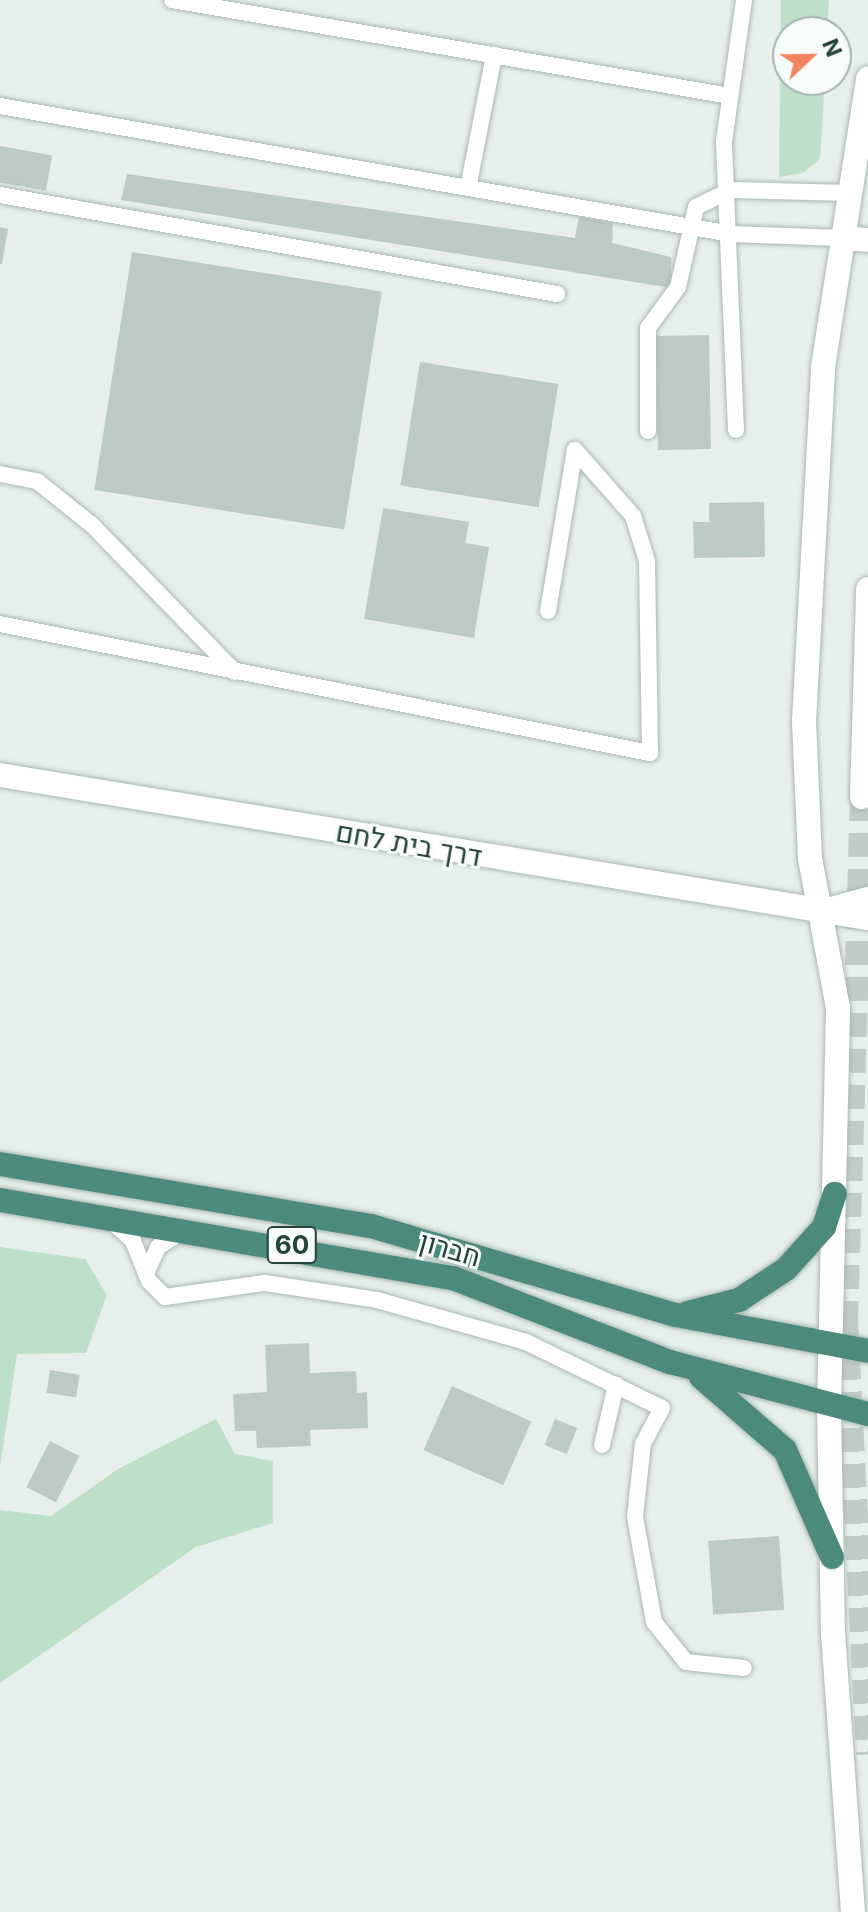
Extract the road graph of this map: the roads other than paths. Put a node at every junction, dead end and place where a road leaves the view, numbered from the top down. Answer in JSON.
{"nodes":[{"id":1,"x":172,"y":0,"type":"edge"},
{"id":2,"x":744,"y":0,"type":"edge"},
{"id":3,"x":494,"y":55,"type":"junction"},
{"id":4,"x":868,"y":78,"type":"edge"},
{"id":5,"x":730,"y":96,"type":"junction"},
{"id":6,"x":0,"y":106,"type":"edge"},
{"id":7,"x":468,"y":188,"type":"junction"},
{"id":8,"x":731,"y":190,"type":"junction"},
{"id":9,"x":859,"y":193,"type":"edge"},
{"id":10,"x":0,"y":195,"type":"edge"},
{"id":11,"x":688,"y":226,"type":"junction"},
{"id":12,"x":731,"y":234,"type":"junction"},
{"id":13,"x":841,"y":238,"type":"junction"},
{"id":14,"x":868,"y":240,"type":"edge"},
{"id":15,"x":557,"y":294,"type":"dead end"},
{"id":16,"x":736,"y":430,"type":"dead end"},
{"id":17,"x":648,"y":431,"type":"dead end"},
{"id":18,"x":0,"y":474,"type":"edge"},
{"id":19,"x":868,"y":589,"type":"edge"},
{"id":20,"x":548,"y":611,"type":"dead end"},
{"id":21,"x":0,"y":624,"type":"edge"},
{"id":22,"x":235,"y":672,"type":"junction"},
{"id":23,"x":0,"y":775,"type":"edge"},
{"id":24,"x":862,"y":797,"type":"dead end"},
{"id":25,"x":868,"y":899,"type":"edge"},
{"id":26,"x":819,"y":912,"type":"junction"},
{"id":27,"x":868,"y":918,"type":"edge"},
{"id":28,"x":0,"y":1164,"type":"edge"},
{"id":29,"x":835,"y":1194,"type":"junction"},
{"id":30,"x":0,"y":1200,"type":"edge"},
{"id":31,"x":102,"y":1215,"type":"junction"},
{"id":32,"x":194,"y":1229,"type":"junction"},
{"id":33,"x":147,"y":1271,"type":"junction"},
{"id":34,"x":676,"y":1315,"type":"junction"},
{"id":35,"x":830,"y":1344,"type":"junction"},
{"id":36,"x":868,"y":1351,"type":"edge"},
{"id":37,"x":670,"y":1362,"type":"junction"},
{"id":38,"x":616,"y":1385,"type":"junction"},
{"id":39,"x":829,"y":1409,"type":"junction"},
{"id":40,"x":868,"y":1414,"type":"edge"},
{"id":41,"x":602,"y":1445,"type":"dead end"},
{"id":42,"x":832,"y":1557,"type":"junction"},
{"id":43,"x":744,"y":1668,"type":"dead end"},
{"id":44,"x":853,"y":1912,"type":"edge"}],
"edges":[{"from":1,"to":3,"type":"lane"},
{"from":2,"to":5,"type":"lane"},
{"from":3,"to":5,"type":"lane"},
{"from":3,"to":7,"type":"lane"},
{"from":4,"to":9,"type":"main road"},
{"from":5,"to":8,"type":"lane"},
{"from":6,"to":7,"type":"lane"},
{"from":7,"to":11,"type":"lane"},
{"from":8,"to":9,"type":"lane"},
{"from":8,"to":11,"type":"lane"},
{"from":8,"to":12,"type":"lane"},
{"from":9,"to":13,"type":"main road"},
{"from":10,"to":15,"type":"lane"},
{"from":11,"to":12,"type":"lane"},
{"from":11,"to":17,"type":"lane"},
{"from":12,"to":13,"type":"lane"},
{"from":12,"to":16,"type":"lane"},
{"from":13,"to":14,"type":"main road"},
{"from":13,"to":26,"type":"main road"},
{"from":18,"to":22,"type":"lane"},
{"from":19,"to":24,"type":"main road"},
{"from":20,"to":22,"type":"lane"},
{"from":21,"to":22,"type":"lane"},
{"from":23,"to":26,"type":"main road","name":"דרך בית לחם"},
{"from":25,"to":26,"type":"main road","name":"דרך בית לחם"},
{"from":26,"to":27,"type":"main road","name":"דרך בית לחם"},
{"from":26,"to":29,"type":"main road"},
{"from":28,"to":34,"type":"highway","name":"חברון","number":"60"},
{"from":29,"to":34,"type":"highway"},
{"from":29,"to":35,"type":"main road"},
{"from":30,"to":31,"type":"highway","name":"חברון","number":"60"},
{"from":31,"to":32,"type":"highway","name":"חברון","number":"60"},
{"from":31,"to":33,"type":"lane"},
{"from":32,"to":33,"type":"lane"},
{"from":32,"to":37,"type":"highway","name":"חברון","number":"60"},
{"from":33,"to":38,"type":"lane"},
{"from":34,"to":35,"type":"highway","name":"חברון","number":"60"},
{"from":35,"to":36,"type":"highway","name":"חברון","number":"60"},
{"from":35,"to":39,"type":"main road"},
{"from":37,"to":39,"type":"highway","name":"חברון","number":"60"},
{"from":37,"to":42,"type":"highway"},
{"from":38,"to":41,"type":"lane"},
{"from":38,"to":43,"type":"lane"},
{"from":39,"to":40,"type":"highway","name":"חברון","number":"60"},
{"from":39,"to":42,"type":"main road"},
{"from":42,"to":44,"type":"main road"}]}
